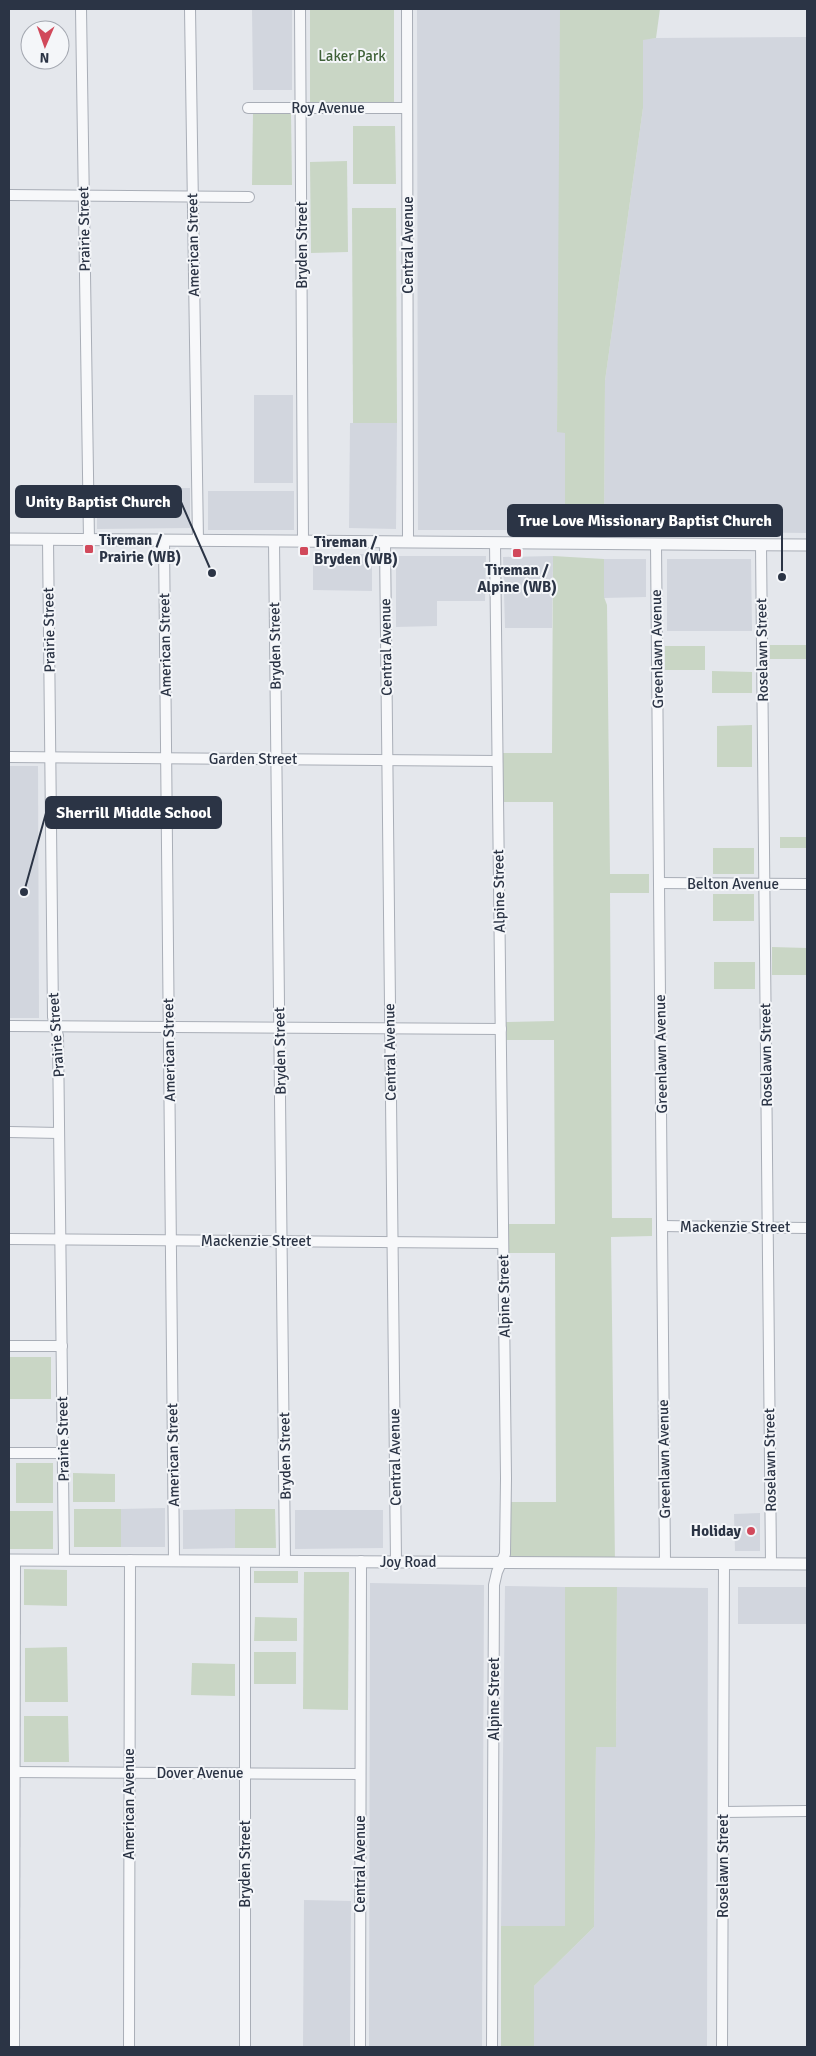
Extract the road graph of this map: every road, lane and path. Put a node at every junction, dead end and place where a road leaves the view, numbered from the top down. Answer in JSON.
{"nodes":[{"id":1,"x":81,"y":9,"type":"edge"},
{"id":2,"x":190,"y":9,"type":"edge"},
{"id":3,"x":300,"y":9,"type":"edge"},
{"id":4,"x":407,"y":9,"type":"edge"},
{"id":5,"x":248,"y":108,"type":"dead end"},
{"id":6,"x":300,"y":108,"type":"junction"},
{"id":7,"x":407,"y":108,"type":"junction"},
{"id":8,"x":9,"y":195,"type":"edge"},
{"id":9,"x":84,"y":196,"type":"junction"},
{"id":10,"x":193,"y":197,"type":"junction"},
{"id":11,"x":249,"y":197,"type":"dead end"},
{"id":12,"x":9,"y":539,"type":"edge"},
{"id":13,"x":48,"y":539,"type":"junction"},
{"id":14,"x":89,"y":540,"type":"junction"},
{"id":15,"x":164,"y":540,"type":"junction"},
{"id":16,"x":198,"y":541,"type":"junction"},
{"id":17,"x":274,"y":541,"type":"junction"},
{"id":18,"x":303,"y":541,"type":"junction"},
{"id":19,"x":384,"y":542,"type":"junction"},
{"id":20,"x":408,"y":542,"type":"junction"},
{"id":21,"x":495,"y":543,"type":"junction"},
{"id":22,"x":656,"y":544,"type":"junction"},
{"id":23,"x":761,"y":545,"type":"junction"},
{"id":24,"x":807,"y":545,"type":"edge"},
{"id":25,"x":9,"y":757,"type":"edge"},
{"id":26,"x":50,"y":757,"type":"junction"},
{"id":27,"x":166,"y":758,"type":"junction"},
{"id":28,"x":276,"y":759,"type":"junction"},
{"id":29,"x":387,"y":760,"type":"junction"},
{"id":30,"x":497,"y":761,"type":"junction"},
{"id":31,"x":659,"y":883,"type":"junction"},
{"id":32,"x":764,"y":884,"type":"junction"},
{"id":33,"x":807,"y":884,"type":"edge"},
{"id":34,"x":9,"y":1026,"type":"edge"},
{"id":35,"x":56,"y":1026,"type":"junction"},
{"id":36,"x":169,"y":1027,"type":"junction"},
{"id":37,"x":280,"y":1028,"type":"junction"},
{"id":38,"x":390,"y":1028,"type":"junction"},
{"id":39,"x":501,"y":1029,"type":"junction"},
{"id":40,"x":9,"y":1132,"type":"edge"},
{"id":41,"x":59,"y":1133,"type":"junction"},
{"id":42,"x":662,"y":1226,"type":"junction"},
{"id":43,"x":767,"y":1228,"type":"junction"},
{"id":44,"x":807,"y":1228,"type":"edge"},
{"id":45,"x":9,"y":1239,"type":"edge"},
{"id":46,"x":60,"y":1239,"type":"junction"},
{"id":47,"x":171,"y":1240,"type":"junction"},
{"id":48,"x":282,"y":1241,"type":"junction"},
{"id":49,"x":393,"y":1242,"type":"junction"},
{"id":50,"x":503,"y":1243,"type":"junction"},
{"id":51,"x":9,"y":1346,"type":"edge"},
{"id":52,"x":62,"y":1346,"type":"junction"},
{"id":53,"x":9,"y":1452,"type":"edge"},
{"id":54,"x":63,"y":1453,"type":"junction"},
{"id":55,"x":12,"y":1560,"type":"edge"},
{"id":56,"x":64,"y":1560,"type":"junction"},
{"id":57,"x":130,"y":1560,"type":"junction"},
{"id":58,"x":174,"y":1560,"type":"junction"},
{"id":59,"x":245,"y":1561,"type":"junction"},
{"id":60,"x":285,"y":1561,"type":"junction"},
{"id":61,"x":360,"y":1562,"type":"junction"},
{"id":62,"x":396,"y":1562,"type":"junction"},
{"id":63,"x":501,"y":1562,"type":"junction"},
{"id":64,"x":665,"y":1563,"type":"junction"},
{"id":65,"x":724,"y":1564,"type":"junction"},
{"id":66,"x":771,"y":1564,"type":"junction"},
{"id":67,"x":807,"y":1564,"type":"edge"},
{"id":68,"x":12,"y":1772,"type":"edge"},
{"id":69,"x":129,"y":1773,"type":"junction"},
{"id":70,"x":245,"y":1774,"type":"junction"},
{"id":71,"x":360,"y":1774,"type":"junction"},
{"id":72,"x":807,"y":1811,"type":"edge"},
{"id":73,"x":724,"y":1812,"type":"junction"},
{"id":74,"x":14,"y":2047,"type":"edge"},
{"id":75,"x":129,"y":2047,"type":"edge"},
{"id":76,"x":244,"y":2047,"type":"edge"},
{"id":77,"x":360,"y":2047,"type":"edge"},
{"id":78,"x":492,"y":2047,"type":"edge"},
{"id":79,"x":722,"y":2047,"type":"edge"}],
"edges":[{"from":1,"to":9,"type":"street","name":"Prairie Street"},
{"from":2,"to":10,"type":"street","name":"American Street"},
{"from":3,"to":6,"type":"street","name":"Bryden Street"},
{"from":4,"to":7,"type":"street","name":"Central Avenue"},
{"from":5,"to":6,"type":"street","name":"Roy Avenue"},
{"from":6,"to":7,"type":"street","name":"Roy Avenue"},
{"from":6,"to":18,"type":"street","name":"Bryden Street"},
{"from":7,"to":20,"type":"street","name":"Central Avenue"},
{"from":8,"to":9,"type":"street"},
{"from":9,"to":10,"type":"street"},
{"from":9,"to":14,"type":"street","name":"Prairie Street"},
{"from":10,"to":11,"type":"street"},
{"from":10,"to":16,"type":"street","name":"American Street"},
{"from":12,"to":13,"type":"street"},
{"from":13,"to":14,"type":"street"},
{"from":13,"to":26,"type":"street","name":"Prairie Street"},
{"from":14,"to":15,"type":"street"},
{"from":15,"to":16,"type":"street"},
{"from":15,"to":27,"type":"street","name":"American Street"},
{"from":16,"to":17,"type":"street"},
{"from":17,"to":18,"type":"street"},
{"from":17,"to":28,"type":"street","name":"Bryden Street"},
{"from":18,"to":19,"type":"street"},
{"from":19,"to":20,"type":"street"},
{"from":19,"to":29,"type":"street","name":"Central Avenue"},
{"from":20,"to":21,"type":"street"},
{"from":21,"to":22,"type":"street"},
{"from":21,"to":30,"type":"street","name":"Alpine Street"},
{"from":22,"to":23,"type":"street"},
{"from":22,"to":31,"type":"street","name":"Greenlawn Avenue"},
{"from":23,"to":24,"type":"street"},
{"from":23,"to":32,"type":"street","name":"Roselawn Street"},
{"from":25,"to":26,"type":"street","name":"Garden Street"},
{"from":26,"to":27,"type":"street","name":"Garden Street"},
{"from":26,"to":35,"type":"street","name":"Prairie Street"},
{"from":27,"to":28,"type":"street","name":"Garden Street"},
{"from":27,"to":36,"type":"street","name":"American Street"},
{"from":28,"to":29,"type":"street","name":"Garden Street"},
{"from":28,"to":37,"type":"street","name":"Bryden Street"},
{"from":29,"to":30,"type":"street","name":"Garden Street"},
{"from":29,"to":38,"type":"street","name":"Central Avenue"},
{"from":30,"to":39,"type":"street","name":"Alpine Street"},
{"from":31,"to":32,"type":"street","name":"Belton Avenue"},
{"from":31,"to":42,"type":"street","name":"Greenlawn Avenue"},
{"from":32,"to":33,"type":"street","name":"Belton Avenue"},
{"from":32,"to":43,"type":"street","name":"Roselawn Street"},
{"from":34,"to":35,"type":"street"},
{"from":35,"to":36,"type":"street"},
{"from":35,"to":41,"type":"street","name":"Prairie Street"},
{"from":36,"to":37,"type":"street"},
{"from":36,"to":47,"type":"street","name":"American Street"},
{"from":37,"to":38,"type":"street"},
{"from":37,"to":48,"type":"street","name":"Bryden Street"},
{"from":38,"to":39,"type":"street"},
{"from":38,"to":49,"type":"street","name":"Central Avenue"},
{"from":39,"to":50,"type":"street","name":"Alpine Street"},
{"from":40,"to":41,"type":"street"},
{"from":41,"to":46,"type":"street","name":"Prairie Street"},
{"from":42,"to":43,"type":"street","name":"Mackenzie Street"},
{"from":42,"to":64,"type":"street","name":"Greenlawn Avenue"},
{"from":43,"to":44,"type":"street","name":"Mackenzie Street"},
{"from":43,"to":66,"type":"street","name":"Roselawn Street"},
{"from":45,"to":46,"type":"street","name":"Mackenzie Street"},
{"from":46,"to":47,"type":"street","name":"Mackenzie Street"},
{"from":46,"to":52,"type":"street","name":"Prairie Street"},
{"from":47,"to":48,"type":"street","name":"Mackenzie Street"},
{"from":47,"to":58,"type":"street","name":"American Street"},
{"from":48,"to":49,"type":"street","name":"Mackenzie Street"},
{"from":48,"to":60,"type":"street","name":"Bryden Street"},
{"from":49,"to":50,"type":"street","name":"Mackenzie Street"},
{"from":49,"to":62,"type":"street","name":"Central Avenue"},
{"from":50,"to":63,"type":"street","name":"Alpine Street"},
{"from":51,"to":52,"type":"street"},
{"from":52,"to":54,"type":"street","name":"Prairie Street"},
{"from":53,"to":54,"type":"street"},
{"from":54,"to":56,"type":"street","name":"Prairie Street"},
{"from":55,"to":56,"type":"street","name":"Joy Road"},
{"from":55,"to":68,"type":"street"},
{"from":56,"to":57,"type":"street","name":"Joy Road"},
{"from":57,"to":58,"type":"street","name":"Joy Road"},
{"from":57,"to":69,"type":"street","name":"American Avenue"},
{"from":58,"to":59,"type":"street","name":"Joy Road"},
{"from":59,"to":60,"type":"street","name":"Joy Road"},
{"from":59,"to":70,"type":"street","name":"Bryden Street"},
{"from":60,"to":61,"type":"street","name":"Joy Road"},
{"from":61,"to":62,"type":"street","name":"Joy Road"},
{"from":61,"to":71,"type":"street","name":"Central Avenue"},
{"from":62,"to":63,"type":"street","name":"Joy Road"},
{"from":63,"to":64,"type":"street","name":"Joy Road"},
{"from":63,"to":78,"type":"street","name":"Alpine Street"},
{"from":64,"to":65,"type":"street","name":"Joy Road"},
{"from":65,"to":66,"type":"street","name":"Joy Road"},
{"from":65,"to":73,"type":"street","name":"Roselawn Street"},
{"from":66,"to":67,"type":"street","name":"Joy Road"},
{"from":68,"to":69,"type":"street","name":"Dover Avenue"},
{"from":68,"to":74,"type":"street"},
{"from":69,"to":70,"type":"street","name":"Dover Avenue"},
{"from":69,"to":75,"type":"street","name":"American Avenue"},
{"from":70,"to":71,"type":"street","name":"Dover Avenue"},
{"from":70,"to":76,"type":"street","name":"Bryden Street"},
{"from":71,"to":77,"type":"street","name":"Central Avenue"},
{"from":72,"to":73,"type":"street"},
{"from":73,"to":79,"type":"street","name":"Roselawn Street"}]}
